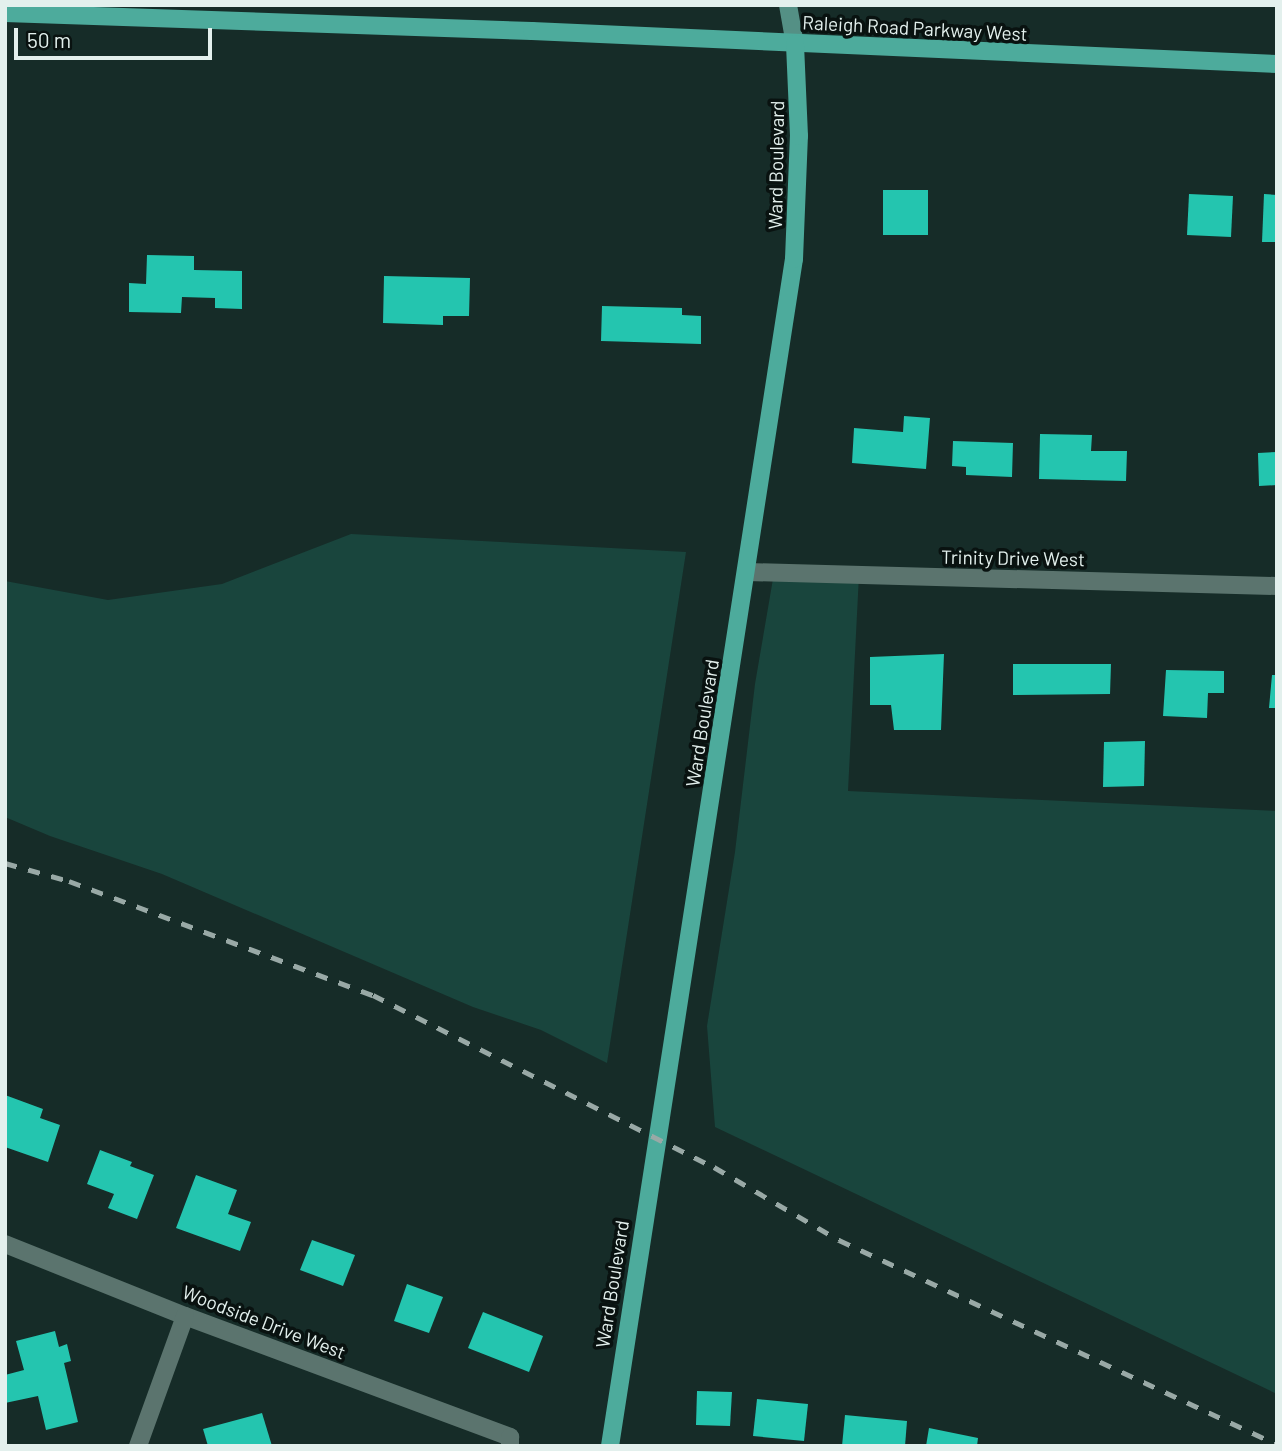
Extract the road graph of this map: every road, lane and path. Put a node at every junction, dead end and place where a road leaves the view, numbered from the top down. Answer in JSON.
{"nodes":[{"id":1,"x":788,"y":5,"type":"edge"},
{"id":2,"x":5,"y":13,"type":"edge"},
{"id":3,"x":795,"y":44,"type":"junction"},
{"id":4,"x":1277,"y":64,"type":"edge"},
{"id":5,"x":748,"y":572,"type":"junction"},
{"id":6,"x":1277,"y":586,"type":"edge"},
{"id":7,"x":5,"y":1244,"type":"edge"},
{"id":8,"x":185,"y":1315,"type":"junction"},
{"id":9,"x":510,"y":1441,"type":"edge"},
{"id":10,"x":138,"y":1446,"type":"edge"},
{"id":11,"x":610,"y":1446,"type":"edge"}],
"edges":[{"from":1,"to":3,"type":"main road","name":"Ward Boulevard"},
{"from":2,"to":3,"type":"main road","name":"Raleigh Road Parkway West"},
{"from":3,"to":4,"type":"main road","name":"Raleigh Road Parkway West"},
{"from":3,"to":5,"type":"main road","name":"Ward Boulevard"},
{"from":5,"to":6,"type":"street","name":"Trinity Drive West"},
{"from":5,"to":11,"type":"main road","name":"Ward Boulevard"},
{"from":7,"to":8,"type":"street","name":"Woodside Drive West"},
{"from":8,"to":9,"type":"street","name":"Woodside Drive West"},
{"from":8,"to":10,"type":"street"}]}
